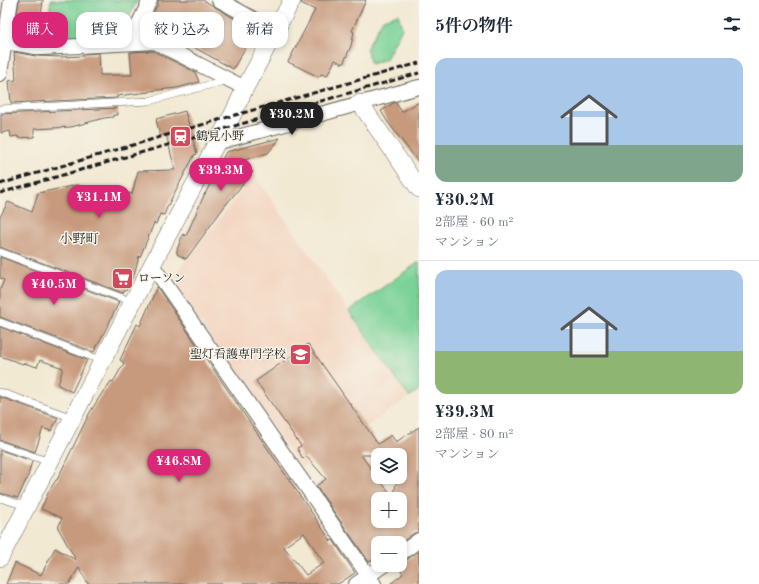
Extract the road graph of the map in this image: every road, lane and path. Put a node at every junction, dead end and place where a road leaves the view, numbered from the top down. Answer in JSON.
{"nodes":[{"id":1,"x":11,"y":0,"type":"edge"},
{"id":2,"x":150,"y":0,"type":"edge"},
{"id":3,"x":219,"y":0,"type":"edge"},
{"id":4,"x":292,"y":0,"type":"edge"},
{"id":5,"x":241,"y":12,"type":"edge"},
{"id":6,"x":285,"y":12,"type":"edge"},
{"id":7,"x":2,"y":41,"type":"edge"},
{"id":8,"x":136,"y":43,"type":"junction"},
{"id":9,"x":266,"y":48,"type":"edge"},
{"id":10,"x":0,"y":74,"type":"edge"},
{"id":11,"x":228,"y":80,"type":"junction"},
{"id":12,"x":419,"y":87,"type":"edge"},
{"id":13,"x":245,"y":88,"type":"junction"},
{"id":14,"x":360,"y":104,"type":"junction"},
{"id":15,"x":0,"y":109,"type":"edge"},
{"id":16,"x":216,"y":143,"type":"junction"},
{"id":17,"x":419,"y":189,"type":"edge"},
{"id":18,"x":0,"y":252,"type":"edge"},
{"id":19,"x":152,"y":265,"type":"junction"},
{"id":20,"x":133,"y":302,"type":"junction"},
{"id":21,"x":0,"y":322,"type":"edge"},
{"id":22,"x":103,"y":361,"type":"junction"},
{"id":23,"x":0,"y":392,"type":"edge"},
{"id":24,"x":73,"y":418,"type":"junction"},
{"id":25,"x":0,"y":445,"type":"edge"},
{"id":26,"x":50,"y":462,"type":"junction"},
{"id":27,"x":0,"y":498,"type":"edge"},
{"id":28,"x":26,"y":506,"type":"junction"},
{"id":29,"x":419,"y":540,"type":"edge"},
{"id":30,"x":407,"y":549,"type":"edge"},
{"id":31,"x":0,"y":558,"type":"edge"},
{"id":32,"x":378,"y":572,"type":"edge"},
{"id":33,"x":371,"y":580,"type":"edge"},
{"id":34,"x":356,"y":584,"type":"edge"}],
"edges":[{"from":1,"to":7,"type":"street"},
{"from":2,"to":8,"type":"street"},
{"from":3,"to":5,"type":"street"},
{"from":4,"to":6,"type":"street"},
{"from":7,"to":8,"type":"street"},
{"from":7,"to":10,"type":"street"},
{"from":8,"to":11,"type":"street"},
{"from":9,"to":13,"type":"street"},
{"from":11,"to":13,"type":"street"},
{"from":11,"to":15,"type":"lane"},
{"from":12,"to":14,"type":"street"},
{"from":13,"to":16,"type":"street"},
{"from":14,"to":16,"type":"street"},
{"from":14,"to":17,"type":"street"},
{"from":16,"to":19,"type":"street"},
{"from":18,"to":20,"type":"lane"},
{"from":19,"to":20,"type":"street"},
{"from":19,"to":33,"type":"street"},
{"from":20,"to":22,"type":"street"},
{"from":21,"to":22,"type":"lane"},
{"from":22,"to":24,"type":"street"},
{"from":23,"to":24,"type":"lane"},
{"from":24,"to":26,"type":"street"},
{"from":25,"to":26,"type":"lane"},
{"from":26,"to":28,"type":"street"},
{"from":27,"to":28,"type":"lane"},
{"from":28,"to":31,"type":"street"},
{"from":29,"to":30,"type":"street"},
{"from":32,"to":33,"type":"street"},
{"from":33,"to":34,"type":"street"}]}
